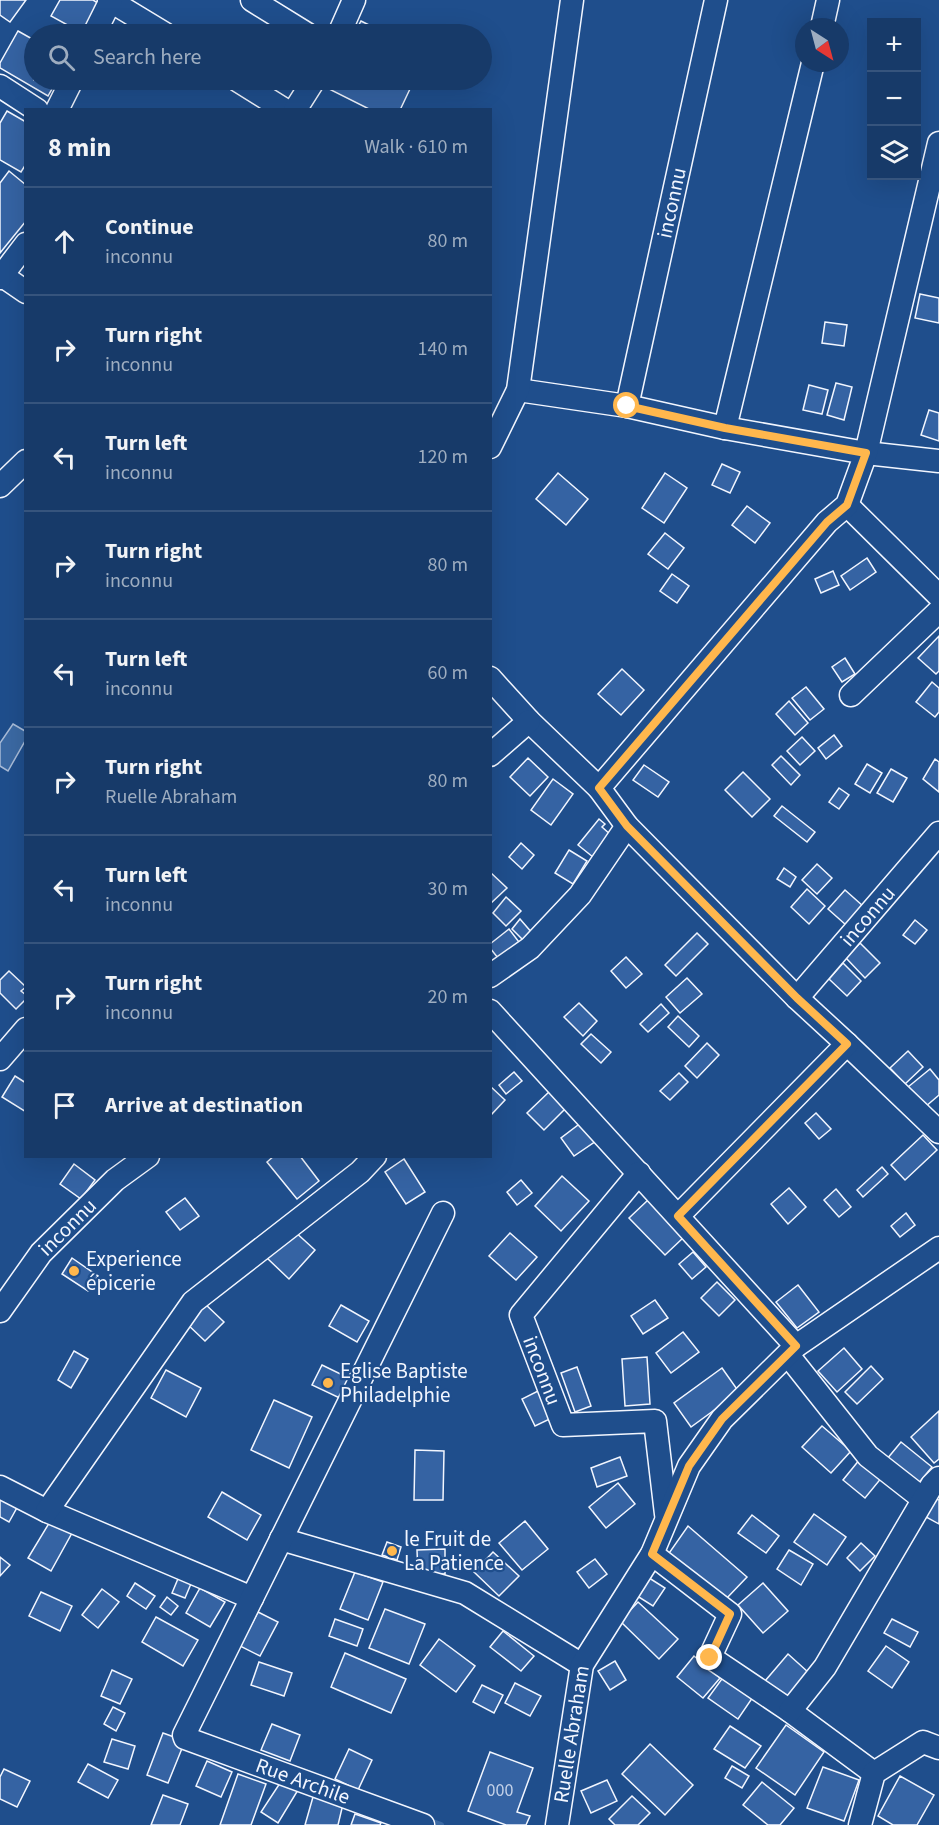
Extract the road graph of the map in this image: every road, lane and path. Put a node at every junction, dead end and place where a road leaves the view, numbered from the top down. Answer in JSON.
{"nodes":[{"id":1,"x":110,"y":0,"type":"edge"},
{"id":2,"x":252,"y":0,"type":"edge"},
{"id":3,"x":354,"y":0,"type":"edge"},
{"id":4,"x":572,"y":0,"type":"edge"},
{"id":5,"x":716,"y":0,"type":"edge"},
{"id":6,"x":828,"y":0,"type":"edge"},
{"id":7,"x":824,"y":18,"type":"edge"},
{"id":8,"x":99,"y":24,"type":"edge"},
{"id":9,"x":149,"y":24,"type":"edge"},
{"id":10,"x":291,"y":24,"type":"edge"},
{"id":11,"x":343,"y":24,"type":"edge"},
{"id":12,"x":811,"y":72,"type":"edge"},
{"id":13,"x":0,"y":86,"type":"edge"},
{"id":14,"x":67,"y":90,"type":"edge"},
{"id":15,"x":253,"y":90,"type":"edge"},
{"id":16,"x":308,"y":90,"type":"edge"},
{"id":17,"x":34,"y":108,"type":"edge"},
{"id":18,"x":58,"y":108,"type":"edge"},
{"id":19,"x":282,"y":108,"type":"edge"},
{"id":20,"x":296,"y":108,"type":"edge"},
{"id":21,"x":939,"y":143,"type":"edge"},
{"id":22,"x":24,"y":247,"type":"edge"},
{"id":23,"x":1,"y":276,"type":"edge"},
{"id":24,"x":24,"y":291,"type":"edge"},
{"id":25,"x":518,"y":390,"type":"junction"},
{"id":26,"x":627,"y":406,"type":"junction"},
{"id":27,"x":725,"y":428,"type":"junction"},
{"id":28,"x":492,"y":443,"type":"edge"},
{"id":29,"x":866,"y":453,"type":"junction"},
{"id":30,"x":939,"y":461,"type":"edge"},
{"id":31,"x":24,"y":462,"type":"edge"},
{"id":32,"x":0,"y":486,"type":"edge"},
{"id":33,"x":847,"y":505,"type":"junction"},
{"id":34,"x":939,"y":596,"type":"edge"},
{"id":35,"x":939,"y":611,"type":"edge"},
{"id":36,"x":492,"y":680,"type":"edge"},
{"id":37,"x":850,"y":694,"type":"dead end"},
{"id":38,"x":529,"y":721,"type":"junction"},
{"id":39,"x":492,"y":753,"type":"edge"},
{"id":40,"x":599,"y":788,"type":"junction"},
{"id":41,"x":627,"y":826,"type":"junction"},
{"id":42,"x":939,"y":833,"type":"edge"},
{"id":43,"x":492,"y":975,"type":"edge"},
{"id":44,"x":797,"y":998,"type":"junction"},
{"id":45,"x":492,"y":1013,"type":"edge"},
{"id":46,"x":24,"y":1031,"type":"edge"},
{"id":47,"x":847,"y":1044,"type":"junction"},
{"id":48,"x":0,"y":1059,"type":"edge"},
{"id":49,"x":939,"y":1132,"type":"edge"},
{"id":50,"x":145,"y":1158,"type":"edge"},
{"id":51,"x":373,"y":1158,"type":"edge"},
{"id":52,"x":639,"y":1173,"type":"junction"},
{"id":53,"x":443,"y":1213,"type":"dead end"},
{"id":54,"x":678,"y":1216,"type":"junction"},
{"id":55,"x":939,"y":1248,"type":"edge"},
{"id":56,"x":0,"y":1311,"type":"edge"},
{"id":57,"x":792,"y":1350,"type":"junction"},
{"id":58,"x":0,"y":1487,"type":"edge"},
{"id":59,"x":933,"y":1488,"type":"edge"},
{"id":60,"x":47,"y":1511,"type":"junction"},
{"id":61,"x":667,"y":1517,"type":"junction"},
{"id":62,"x":281,"y":1539,"type":"junction"},
{"id":63,"x":652,"y":1554,"type":"junction"},
{"id":64,"x":252,"y":1598,"type":"junction"},
{"id":65,"x":582,"y":1665,"type":"junction"},
{"id":66,"x":790,"y":1711,"type":"junction"},
{"id":67,"x":939,"y":1748,"type":"edge"},
{"id":68,"x":874,"y":1773,"type":"junction"},
{"id":69,"x":423,"y":1825,"type":"edge"},
{"id":70,"x":557,"y":1825,"type":"edge"},
{"id":71,"x":860,"y":1825,"type":"edge"}],
"edges":[{"from":1,"to":8,"type":"street"},
{"from":1,"to":9,"type":"street"},
{"from":2,"to":10,"type":"street"},
{"from":3,"to":11,"type":"street"},
{"from":4,"to":25,"type":"street"},
{"from":5,"to":26,"type":"street","name":"inconnu"},
{"from":6,"to":7,"type":"street"},
{"from":12,"to":27,"type":"street"},
{"from":13,"to":17,"type":"street"},
{"from":14,"to":18,"type":"street"},
{"from":15,"to":19,"type":"street"},
{"from":16,"to":20,"type":"street"},
{"from":21,"to":29,"type":"street"},
{"from":22,"to":23,"type":"street"},
{"from":23,"to":24,"type":"street"},
{"from":25,"to":26,"type":"street"},
{"from":25,"to":28,"type":"street"},
{"from":26,"to":27,"type":"street"},
{"from":27,"to":29,"type":"street"},
{"from":29,"to":30,"type":"street"},
{"from":29,"to":33,"type":"street"},
{"from":31,"to":32,"type":"street"},
{"from":33,"to":34,"type":"street"},
{"from":33,"to":40,"type":"street"},
{"from":35,"to":37,"type":"street"},
{"from":36,"to":38,"type":"street"},
{"from":38,"to":39,"type":"street"},
{"from":38,"to":40,"type":"street"},
{"from":40,"to":41,"type":"street"},
{"from":41,"to":43,"type":"street"},
{"from":41,"to":44,"type":"street"},
{"from":42,"to":44,"type":"street","name":"inconnu"},
{"from":44,"to":47,"type":"street"},
{"from":45,"to":52,"type":"street"},
{"from":46,"to":48,"type":"street"},
{"from":47,"to":49,"type":"street"},
{"from":47,"to":54,"type":"street"},
{"from":50,"to":56,"type":"street","name":"inconnu"},
{"from":51,"to":60,"type":"street"},
{"from":52,"to":54,"type":"street"},
{"from":52,"to":61,"type":"street","name":"inconnu"},
{"from":53,"to":62,"type":"street"},
{"from":54,"to":57,"type":"street"},
{"from":55,"to":57,"type":"street","name":"Ruelle Abraham"},
{"from":57,"to":59,"type":"street"},
{"from":57,"to":61,"type":"street","name":"Ruelle Abraham"},
{"from":58,"to":60,"type":"street"},
{"from":59,"to":66,"type":"street"},
{"from":60,"to":64,"type":"street"},
{"from":61,"to":63,"type":"street","name":"Ruelle Abraham"},
{"from":62,"to":64,"type":"street"},
{"from":62,"to":65,"type":"street"},
{"from":63,"to":65,"type":"street","name":"Ruelle Abraham"},
{"from":63,"to":66,"type":"street"},
{"from":64,"to":69,"type":"street","name":"Rue Archile"},
{"from":65,"to":70,"type":"street","name":"Ruelle Abraham"},
{"from":66,"to":68,"type":"street"},
{"from":67,"to":68,"type":"street"},
{"from":68,"to":71,"type":"street"}]}
